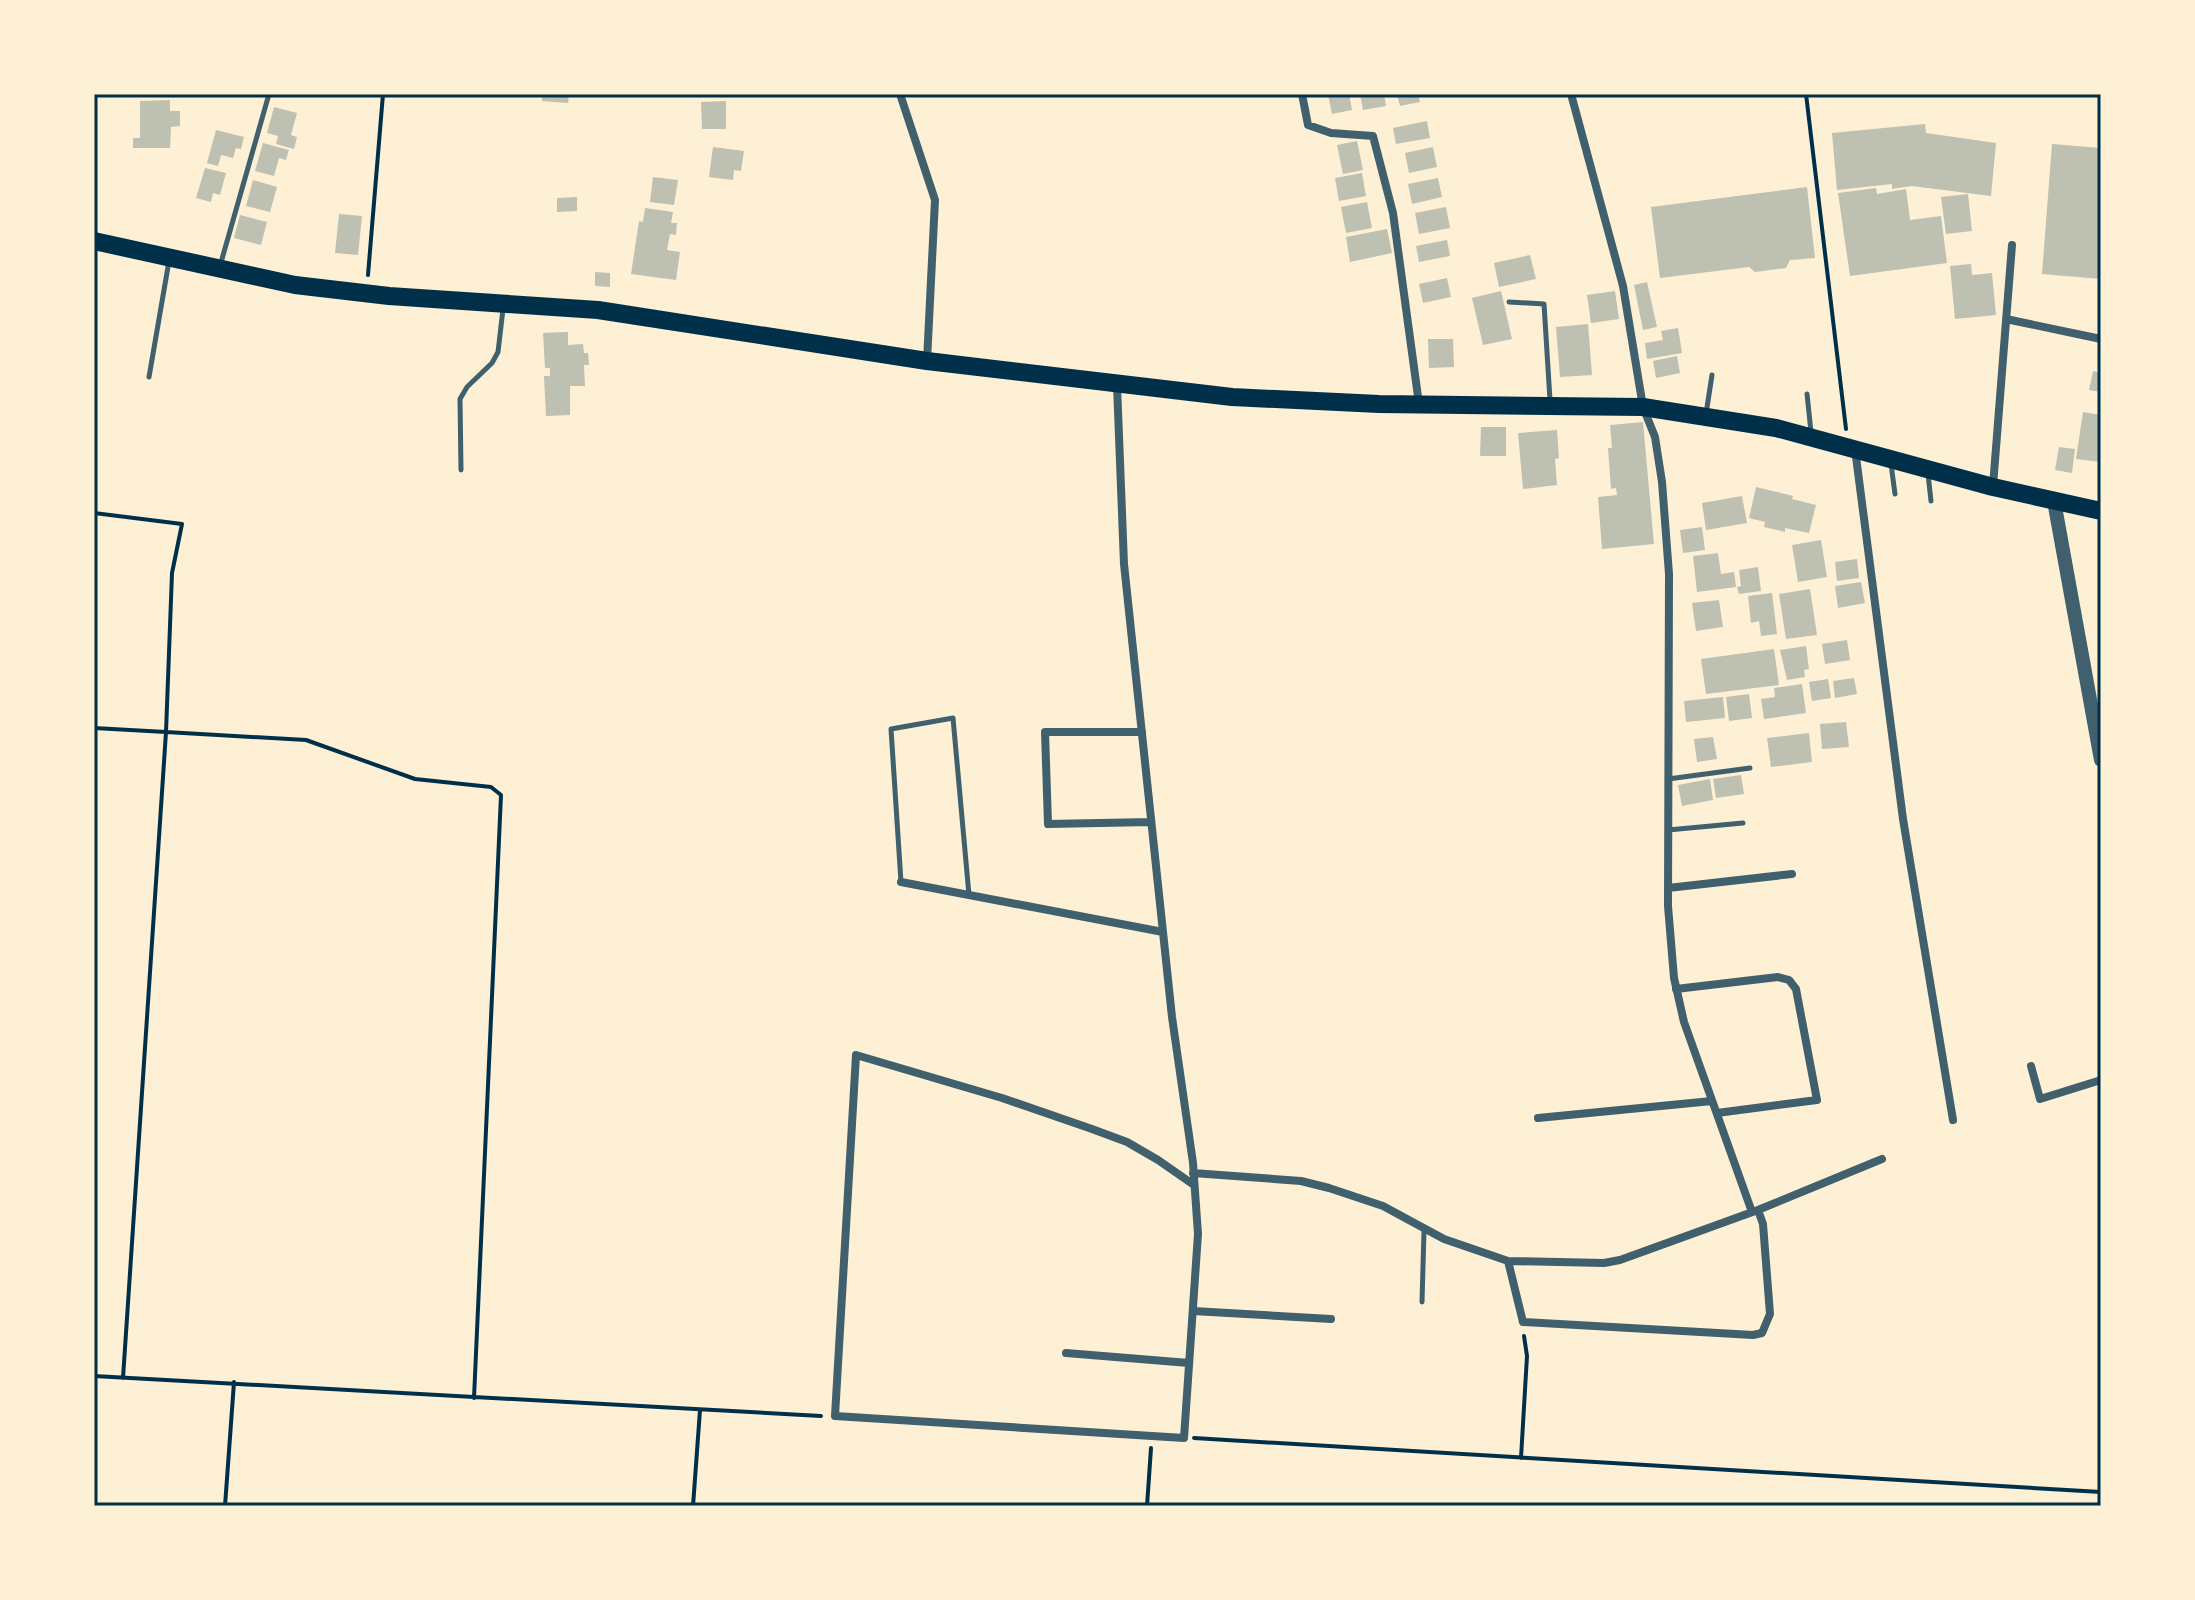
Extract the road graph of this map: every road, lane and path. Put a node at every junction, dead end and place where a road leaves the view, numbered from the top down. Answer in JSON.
{"nodes":[{"id":1,"x":269,"y":94,"type":"edge"},
{"id":2,"x":383,"y":94,"type":"edge"},
{"id":3,"x":900,"y":94,"type":"edge"},
{"id":4,"x":1302,"y":94,"type":"edge"},
{"id":5,"x":1571,"y":94,"type":"edge"},
{"id":6,"x":1806,"y":94,"type":"edge"},
{"id":7,"x":94,"y":241,"type":"edge"},
{"id":8,"x":2012,"y":245,"type":"dead end"},
{"id":9,"x":170,"y":256,"type":"junction"},
{"id":10,"x":220,"y":267,"type":"junction"},
{"id":11,"x":366,"y":293,"type":"junction"},
{"id":12,"x":504,"y":302,"type":"junction"},
{"id":13,"x":1509,"y":302,"type":"dead end"},
{"id":14,"x":2006,"y":319,"type":"junction"},
{"id":15,"x":2101,"y":339,"type":"edge"},
{"id":16,"x":927,"y":361,"type":"junction"},
{"id":17,"x":1712,"y":375,"type":"dead end"},
{"id":18,"x":149,"y":377,"type":"dead end"},
{"id":19,"x":1117,"y":385,"type":"junction"},
{"id":20,"x":1807,"y":394,"type":"dead end"},
{"id":21,"x":1419,"y":404,"type":"junction"},
{"id":22,"x":1551,"y":405,"type":"junction"},
{"id":23,"x":1643,"y":407,"type":"junction"},
{"id":24,"x":1706,"y":417,"type":"junction"},
{"id":25,"x":1811,"y":437,"type":"junction"},
{"id":26,"x":1852,"y":448,"type":"junction"},
{"id":27,"x":1890,"y":459,"type":"junction"},
{"id":28,"x":1927,"y":468,"type":"junction"},
{"id":29,"x":461,"y":470,"type":"dead end"},
{"id":30,"x":1993,"y":487,"type":"junction"},
{"id":31,"x":1895,"y":494,"type":"dead end"},
{"id":32,"x":1931,"y":501,"type":"dead end"},
{"id":33,"x":2054,"y":501,"type":"junction"},
{"id":34,"x":2101,"y":511,"type":"edge"},
{"id":35,"x":94,"y":513,"type":"edge"},
{"id":36,"x":94,"y":728,"type":"edge"},
{"id":37,"x":166,"y":732,"type":"junction"},
{"id":38,"x":1142,"y":732,"type":"junction"},
{"id":39,"x":2101,"y":760,"type":"edge"},
{"id":40,"x":1750,"y":768,"type":"dead end"},
{"id":41,"x":1668,"y":779,"type":"junction"},
{"id":42,"x":1151,"y":822,"type":"junction"},
{"id":43,"x":1743,"y":823,"type":"dead end"},
{"id":44,"x":1668,"y":830,"type":"junction"},
{"id":45,"x":1792,"y":874,"type":"dead end"},
{"id":46,"x":901,"y":882,"type":"joint"},
{"id":47,"x":1668,"y":888,"type":"junction"},
{"id":48,"x":969,"y":895,"type":"junction"},
{"id":49,"x":1163,"y":932,"type":"junction"},
{"id":50,"x":1676,"y":989,"type":"junction"},
{"id":51,"x":2031,"y":1066,"type":"dead end"},
{"id":52,"x":2101,"y":1080,"type":"edge"},
{"id":53,"x":1712,"y":1101,"type":"junction"},
{"id":54,"x":1717,"y":1113,"type":"junction"},
{"id":55,"x":1538,"y":1118,"type":"dead end"},
{"id":56,"x":1953,"y":1120,"type":"dead end"},
{"id":57,"x":1882,"y":1159,"type":"dead end"},
{"id":58,"x":1193,"y":1173,"type":"junction"},
{"id":59,"x":1194,"y":1185,"type":"junction"},
{"id":60,"x":1755,"y":1211,"type":"junction"},
{"id":61,"x":1424,"y":1231,"type":"junction"},
{"id":62,"x":1508,"y":1261,"type":"junction"},
{"id":63,"x":1422,"y":1302,"type":"dead end"},
{"id":64,"x":1193,"y":1311,"type":"junction"},
{"id":65,"x":1331,"y":1319,"type":"dead end"},
{"id":66,"x":1523,"y":1322,"type":"junction"},
{"id":67,"x":1066,"y":1353,"type":"dead end"},
{"id":68,"x":1189,"y":1363,"type":"junction"},
{"id":69,"x":94,"y":1376,"type":"edge"},
{"id":70,"x":123,"y":1378,"type":"junction"},
{"id":71,"x":234,"y":1382,"type":"junction"},
{"id":72,"x":474,"y":1398,"type":"junction"},
{"id":73,"x":700,"y":1410,"type":"junction"},
{"id":74,"x":835,"y":1416,"type":"junction"},
{"id":75,"x":1151,"y":1436,"type":"junction"},
{"id":76,"x":1184,"y":1438,"type":"junction"},
{"id":77,"x":1521,"y":1458,"type":"junction"},
{"id":78,"x":2101,"y":1492,"type":"edge"},
{"id":79,"x":225,"y":1506,"type":"edge"},
{"id":80,"x":693,"y":1506,"type":"edge"},
{"id":81,"x":1147,"y":1506,"type":"edge"}],
"edges":[{"from":1,"to":10,"type":"lane"},
{"from":2,"to":11,"type":"path"},
{"from":3,"to":16,"type":"street"},
{"from":4,"to":21,"type":"street"},
{"from":5,"to":23,"type":"street"},
{"from":6,"to":26,"type":"path"},
{"from":7,"to":9,"type":"main road"},
{"from":8,"to":14,"type":"street"},
{"from":9,"to":10,"type":"main road"},
{"from":9,"to":18,"type":"lane"},
{"from":10,"to":11,"type":"main road"},
{"from":11,"to":12,"type":"main road"},
{"from":12,"to":16,"type":"main road"},
{"from":12,"to":29,"type":"lane"},
{"from":13,"to":22,"type":"lane"},
{"from":14,"to":15,"type":"street"},
{"from":14,"to":30,"type":"street"},
{"from":16,"to":19,"type":"main road"},
{"from":17,"to":24,"type":"lane"},
{"from":19,"to":21,"type":"main road"},
{"from":19,"to":38,"type":"street"},
{"from":20,"to":25,"type":"lane"},
{"from":21,"to":22,"type":"main road"},
{"from":22,"to":23,"type":"main road"},
{"from":23,"to":24,"type":"main road"},
{"from":23,"to":41,"type":"street"},
{"from":24,"to":25,"type":"main road"},
{"from":25,"to":26,"type":"main road"},
{"from":26,"to":27,"type":"main road"},
{"from":26,"to":56,"type":"street"},
{"from":27,"to":28,"type":"main road"},
{"from":27,"to":31,"type":"lane"},
{"from":28,"to":30,"type":"main road"},
{"from":28,"to":32,"type":"lane"},
{"from":30,"to":33,"type":"main road"},
{"from":33,"to":34,"type":"main road"},
{"from":33,"to":39,"type":"street"},
{"from":35,"to":37,"type":"path"},
{"from":36,"to":37,"type":"path"},
{"from":37,"to":70,"type":"path"},
{"from":37,"to":72,"type":"path"},
{"from":38,"to":42,"type":"street"},
{"from":38,"to":42,"type":"street"},
{"from":40,"to":41,"type":"lane"},
{"from":41,"to":44,"type":"street"},
{"from":42,"to":49,"type":"street"},
{"from":43,"to":44,"type":"lane"},
{"from":44,"to":47,"type":"street"},
{"from":45,"to":47,"type":"street"},
{"from":46,"to":48,"type":"street"},
{"from":46,"to":48,"type":"lane"},
{"from":47,"to":50,"type":"street"},
{"from":48,"to":49,"type":"street"},
{"from":49,"to":58,"type":"street"},
{"from":50,"to":53,"type":"street"},
{"from":50,"to":54,"type":"street"},
{"from":51,"to":52,"type":"street"},
{"from":53,"to":54,"type":"street"},
{"from":53,"to":55,"type":"street"},
{"from":54,"to":60,"type":"street"},
{"from":57,"to":60,"type":"street"},
{"from":58,"to":59,"type":"street"},
{"from":58,"to":61,"type":"street"},
{"from":59,"to":64,"type":"street"},
{"from":59,"to":74,"type":"street"},
{"from":60,"to":62,"type":"street"},
{"from":60,"to":66,"type":"street"},
{"from":61,"to":62,"type":"street"},
{"from":61,"to":63,"type":"lane"},
{"from":62,"to":66,"type":"street"},
{"from":64,"to":65,"type":"street"},
{"from":64,"to":68,"type":"street"},
{"from":66,"to":77,"type":"path"},
{"from":67,"to":68,"type":"street"},
{"from":68,"to":76,"type":"street"},
{"from":69,"to":70,"type":"path"},
{"from":70,"to":71,"type":"path"},
{"from":71,"to":72,"type":"path"},
{"from":71,"to":79,"type":"path"},
{"from":72,"to":73,"type":"path"},
{"from":73,"to":74,"type":"path"},
{"from":73,"to":80,"type":"path"},
{"from":74,"to":75,"type":"street"},
{"from":75,"to":76,"type":"street"},
{"from":75,"to":81,"type":"path"},
{"from":76,"to":77,"type":"path"},
{"from":77,"to":78,"type":"path"}]}
